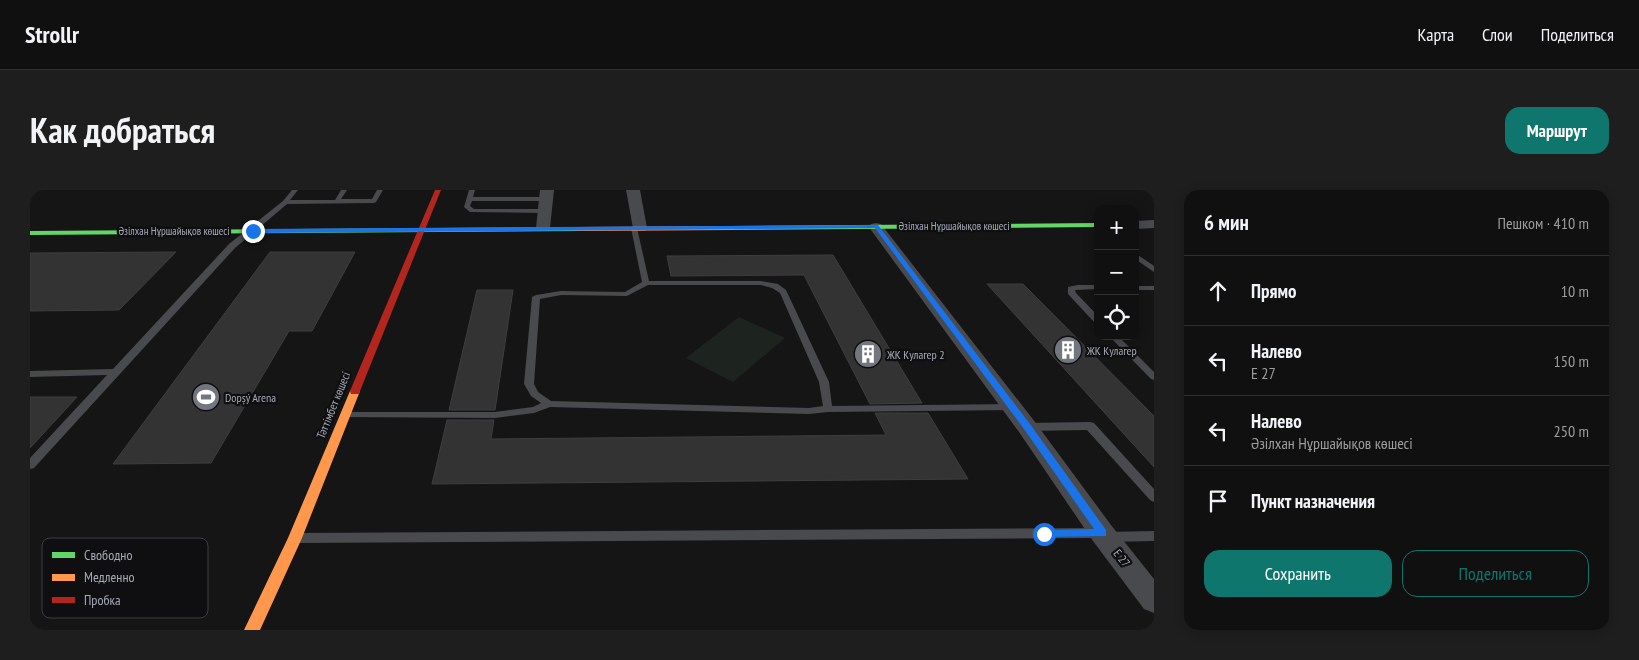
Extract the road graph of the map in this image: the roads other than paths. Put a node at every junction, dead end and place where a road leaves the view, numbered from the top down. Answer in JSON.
{"nodes":[{"id":1,"x":295,"y":190,"type":"edge"},
{"id":2,"x":344,"y":190,"type":"edge"},
{"id":3,"x":380,"y":190,"type":"edge"},
{"id":4,"x":438,"y":190,"type":"edge"},
{"id":5,"x":472,"y":190,"type":"edge"},
{"id":6,"x":633,"y":190,"type":"edge"},
{"id":7,"x":469,"y":199,"type":"junction"},
{"id":8,"x":546,"y":200,"type":"edge"},
{"id":9,"x":337,"y":201,"type":"junction"},
{"id":10,"x":285,"y":202,"type":"junction"},
{"id":11,"x":1154,"y":224,"type":"edge"},
{"id":12,"x":1094,"y":225,"type":"edge"},
{"id":13,"x":1139,"y":225,"type":"edge"},
{"id":14,"x":876,"y":227,"type":"junction"},
{"id":15,"x":543,"y":228,"type":"junction"},
{"id":16,"x":637,"y":228,"type":"junction"},
{"id":17,"x":422,"y":229,"type":"junction"},
{"id":18,"x":253,"y":231,"type":"junction"},
{"id":19,"x":30,"y":233,"type":"edge"},
{"id":20,"x":1139,"y":259,"type":"edge"},
{"id":21,"x":1154,"y":270,"type":"edge"},
{"id":22,"x":646,"y":284,"type":"junction"},
{"id":23,"x":1094,"y":287,"type":"edge"},
{"id":24,"x":1139,"y":288,"type":"edge"},
{"id":25,"x":1154,"y":288,"type":"edge"},
{"id":26,"x":1094,"y":317,"type":"edge"},
{"id":27,"x":1117,"y":340,"type":"edge"},
{"id":28,"x":116,"y":372,"type":"junction"},
{"id":29,"x":30,"y":374,"type":"edge"},
{"id":30,"x":1154,"y":377,"type":"edge"},
{"id":31,"x":549,"y":404,"type":"junction"},
{"id":32,"x":1012,"y":408,"type":"junction"},
{"id":33,"x":828,"y":409,"type":"junction"},
{"id":34,"x":343,"y":415,"type":"junction"},
{"id":35,"x":1027,"y":426,"type":"junction"},
{"id":36,"x":30,"y":465,"type":"edge"},
{"id":37,"x":1154,"y":498,"type":"edge"},
{"id":38,"x":1104,"y":535,"type":"junction"},
{"id":39,"x":1154,"y":536,"type":"edge"},
{"id":40,"x":295,"y":538,"type":"junction"},
{"id":41,"x":1154,"y":600,"type":"edge"},
{"id":42,"x":252,"y":630,"type":"edge"}],
"edges":[{"from":1,"to":10,"type":"lane"},
{"from":2,"to":9,"type":"lane"},
{"from":3,"to":9,"type":"lane"},
{"from":4,"to":17,"type":"street","name":"Тәттімбет көшесі"},
{"from":5,"to":7,"type":"lane"},
{"from":6,"to":16,"type":"street"},
{"from":7,"to":8,"type":"lane"},
{"from":7,"to":8,"type":"lane"},
{"from":8,"to":15,"type":"street"},
{"from":9,"to":10,"type":"lane"},
{"from":10,"to":18,"type":"lane"},
{"from":11,"to":13,"type":"street"},
{"from":12,"to":14,"type":"street","name":"Әзілхан Нұршайықов көшесі"},
{"from":14,"to":16,"type":"street","name":"Әзілхан Нұршайықов көшесі"},
{"from":14,"to":32,"type":"street","name":"E 27"},
{"from":15,"to":16,"type":"street","name":"Әзілхан Нұршайықов көшесі"},
{"from":15,"to":17,"type":"street","name":"Әзілхан Нұршайықов көшесі"},
{"from":16,"to":22,"type":"lane"},
{"from":17,"to":18,"type":"street","name":"Әзілхан Нұршайықов көшесі"},
{"from":17,"to":34,"type":"street","name":"Тәттімбет көшесі"},
{"from":18,"to":19,"type":"street","name":"Әзілхан Нұршайықов көшесі"},
{"from":18,"to":28,"type":"lane"},
{"from":20,"to":21,"type":"lane"},
{"from":22,"to":31,"type":"lane"},
{"from":22,"to":33,"type":"lane"},
{"from":23,"to":26,"type":"lane"},
{"from":24,"to":25,"type":"lane"},
{"from":27,"to":30,"type":"lane"},
{"from":28,"to":29,"type":"lane"},
{"from":28,"to":36,"type":"lane"},
{"from":31,"to":33,"type":"lane"},
{"from":31,"to":34,"type":"lane"},
{"from":32,"to":33,"type":"lane"},
{"from":32,"to":35,"type":"street","name":"E 27"},
{"from":34,"to":40,"type":"street","name":"Тәттімбет көшесі"},
{"from":35,"to":37,"type":"lane"},
{"from":35,"to":38,"type":"street","name":"E 27"},
{"from":38,"to":39,"type":"lane"},
{"from":38,"to":40,"type":"lane"},
{"from":38,"to":41,"type":"street","name":"E 27"},
{"from":40,"to":42,"type":"street","name":"Тәттімбет көшесі"}]}
